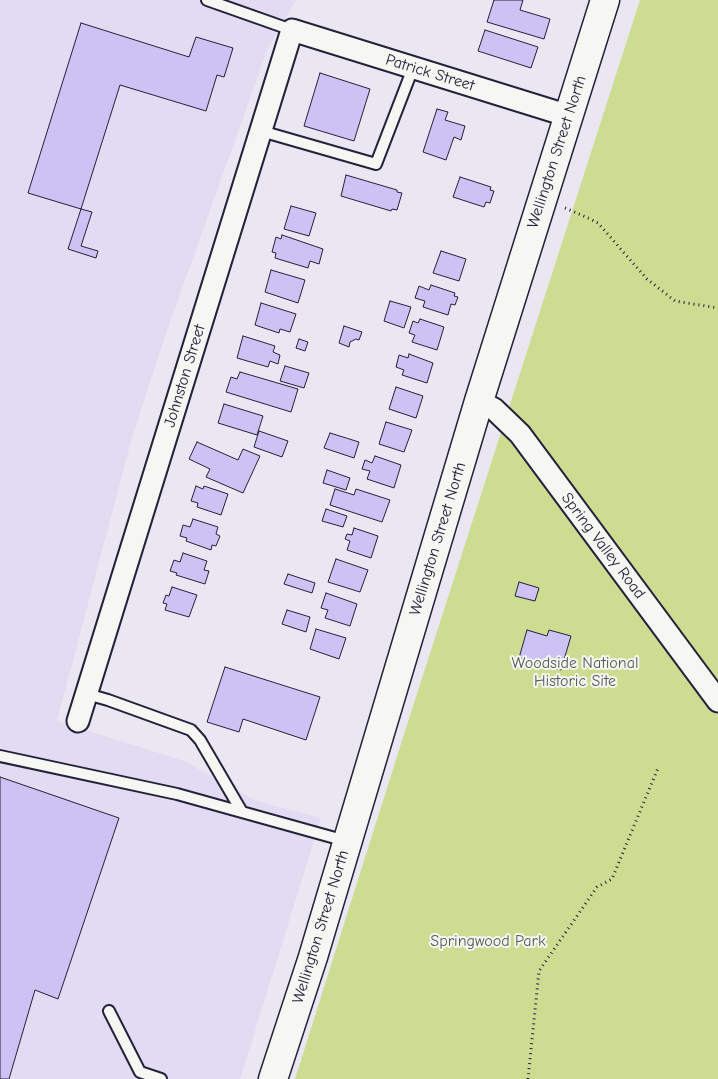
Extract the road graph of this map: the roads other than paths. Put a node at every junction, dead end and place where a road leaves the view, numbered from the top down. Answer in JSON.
{"nodes":[{"id":1,"x":207,"y":0,"type":"edge"},
{"id":2,"x":605,"y":0,"type":"edge"},
{"id":3,"x":292,"y":30,"type":"junction"},
{"id":4,"x":413,"y":68,"type":"junction"},
{"id":5,"x":569,"y":116,"type":"junction"},
{"id":6,"x":261,"y":132,"type":"junction"},
{"id":7,"x":479,"y":401,"type":"junction"},
{"id":8,"x":87,"y":694,"type":"junction"},
{"id":9,"x":718,"y":701,"type":"edge"},
{"id":10,"x":78,"y":721,"type":"dead end"},
{"id":11,"x":0,"y":756,"type":"edge"},
{"id":12,"x":242,"y":812,"type":"junction"},
{"id":13,"x":347,"y":841,"type":"junction"},
{"id":14,"x":109,"y":1012,"type":"dead end"},
{"id":15,"x":138,"y":1075,"type":"edge"},
{"id":16,"x":161,"y":1079,"type":"edge"},
{"id":17,"x":274,"y":1079,"type":"edge"}],
"edges":[{"from":1,"to":3,"type":"lane"},
{"from":2,"to":5,"type":"street","name":"Wellington Street North"},
{"from":3,"to":4,"type":"street","name":"Patrick Street"},
{"from":3,"to":6,"type":"street","name":"Johnston Street"},
{"from":4,"to":5,"type":"street","name":"Patrick Street"},
{"from":4,"to":6,"type":"lane"},
{"from":5,"to":7,"type":"street","name":"Wellington Street North"},
{"from":6,"to":8,"type":"street","name":"Johnston Street"},
{"from":7,"to":9,"type":"street","name":"Spring Valley Road"},
{"from":7,"to":13,"type":"street","name":"Wellington Street North"},
{"from":8,"to":10,"type":"street","name":"Johnston Street"},
{"from":8,"to":12,"type":"lane"},
{"from":11,"to":12,"type":"lane"},
{"from":12,"to":13,"type":"lane"},
{"from":13,"to":17,"type":"street","name":"Wellington Street North"},
{"from":14,"to":15,"type":"lane"},
{"from":15,"to":16,"type":"lane"}]}
